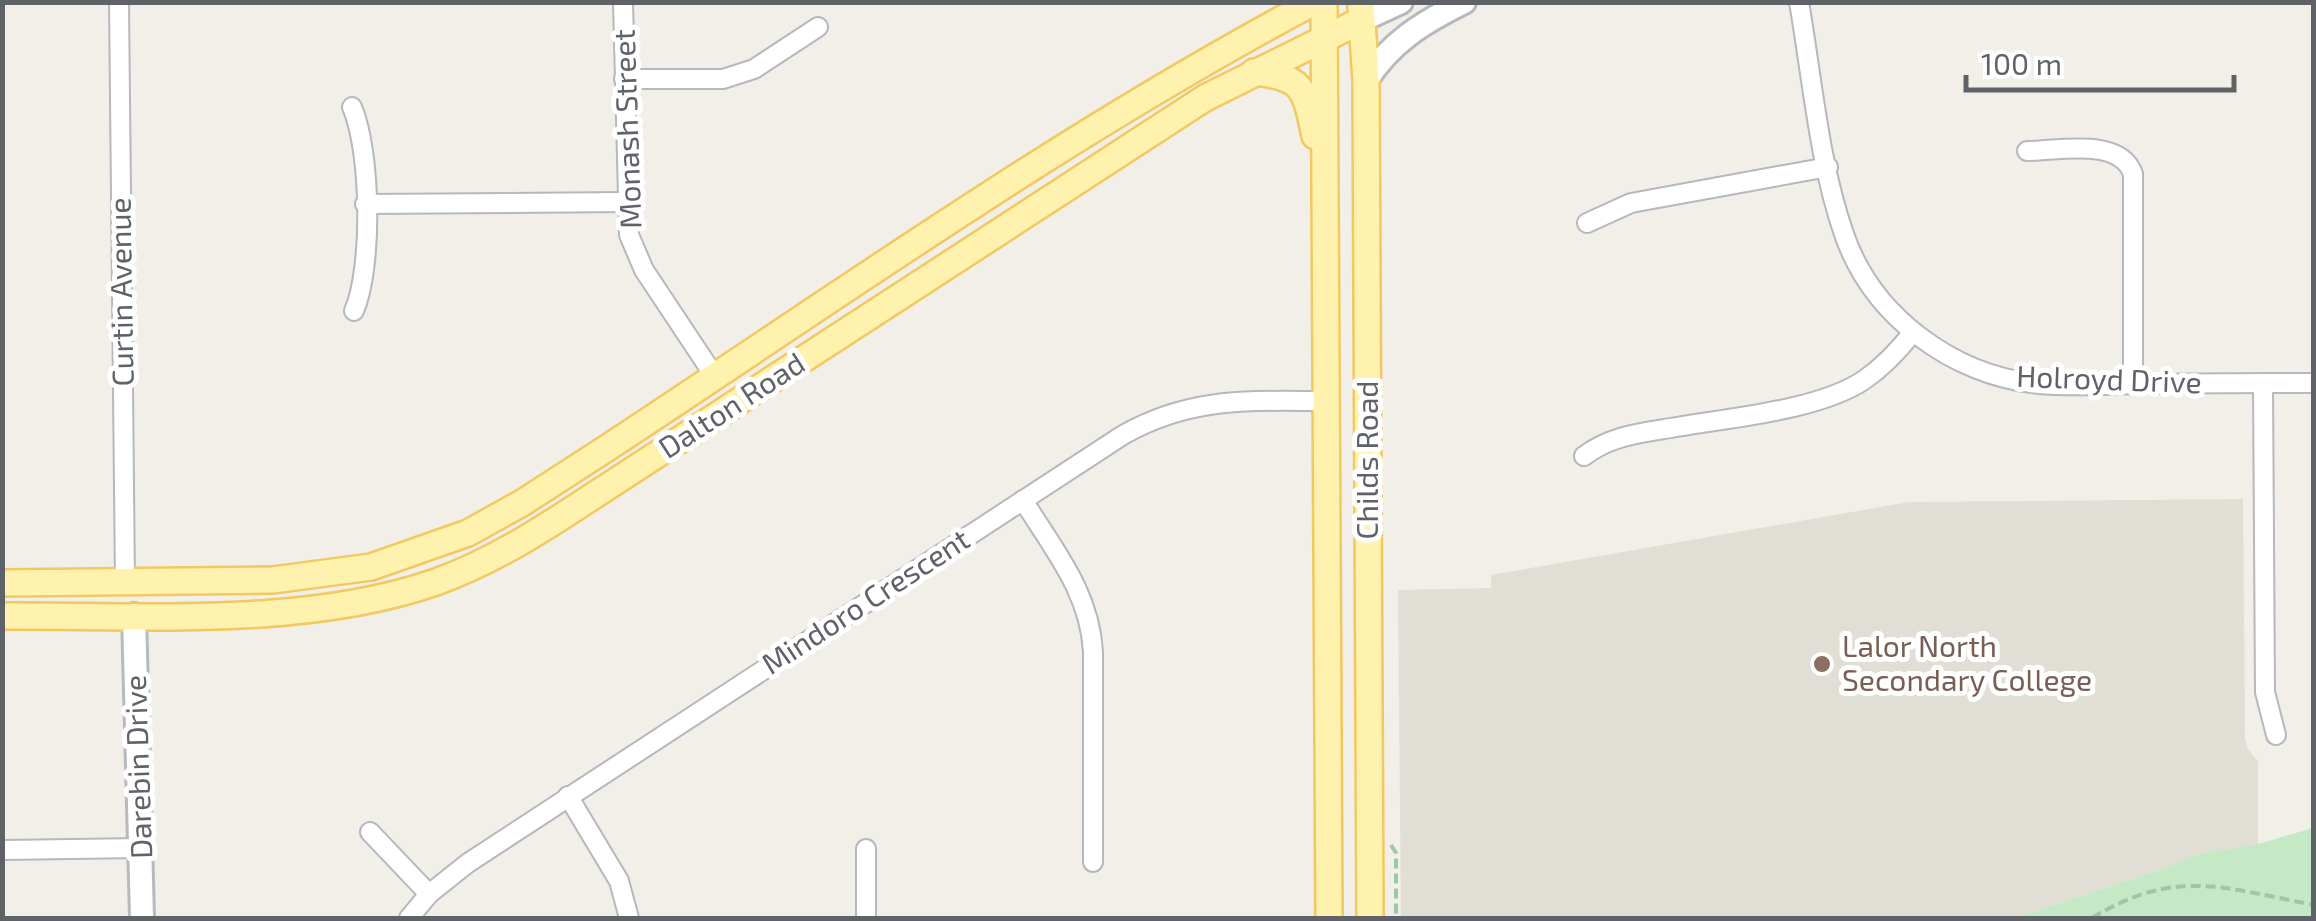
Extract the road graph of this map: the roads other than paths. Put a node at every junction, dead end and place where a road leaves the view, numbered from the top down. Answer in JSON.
{"nodes":[{"id":1,"x":119,"y":2,"type":"edge"},
{"id":2,"x":623,"y":2,"type":"edge"},
{"id":3,"x":1314,"y":2,"type":"edge"},
{"id":4,"x":1324,"y":2,"type":"edge"},
{"id":5,"x":1401,"y":2,"type":"edge"},
{"id":6,"x":1464,"y":2,"type":"edge"},
{"id":7,"x":1799,"y":2,"type":"edge"},
{"id":8,"x":1361,"y":11,"type":"edge"},
{"id":9,"x":818,"y":26,"type":"dead end"},
{"id":10,"x":1325,"y":38,"type":"junction"},
{"id":11,"x":1254,"y":72,"type":"junction"},
{"id":12,"x":624,"y":80,"type":"junction"},
{"id":13,"x":1366,"y":81,"type":"junction"},
{"id":14,"x":352,"y":107,"type":"dead end"},
{"id":15,"x":2028,"y":150,"type":"dead end"},
{"id":16,"x":1828,"y":168,"type":"junction"},
{"id":17,"x":1324,"y":185,"type":"junction"},
{"id":18,"x":626,"y":202,"type":"junction"},
{"id":19,"x":365,"y":204,"type":"junction"},
{"id":20,"x":1587,"y":223,"type":"dead end"},
{"id":21,"x":354,"y":311,"type":"dead end"},
{"id":22,"x":1913,"y":332,"type":"junction"},
{"id":23,"x":715,"y":378,"type":"junction"},
{"id":24,"x":2263,"y":383,"type":"junction"},
{"id":25,"x":2314,"y":383,"type":"edge"},
{"id":26,"x":2133,"y":384,"type":"junction"},
{"id":27,"x":1367,"y":400,"type":"junction"},
{"id":28,"x":1327,"y":401,"type":"junction"},
{"id":29,"x":734,"y":405,"type":"junction"},
{"id":30,"x":1584,"y":456,"type":"dead end"},
{"id":31,"x":1023,"y":500,"type":"junction"},
{"id":32,"x":125,"y":582,"type":"junction"},
{"id":33,"x":2,"y":583,"type":"edge"},
{"id":34,"x":134,"y":615,"type":"junction"},
{"id":35,"x":2,"y":616,"type":"edge"},
{"id":36,"x":2276,"y":735,"type":"dead end"},
{"id":37,"x":568,"y":796,"type":"junction"},
{"id":38,"x":370,"y":832,"type":"dead end"},
{"id":39,"x":142,"y":848,"type":"junction"},
{"id":40,"x":866,"y":849,"type":"dead end"},
{"id":41,"x":2,"y":850,"type":"edge"},
{"id":42,"x":1093,"y":862,"type":"dead end"},
{"id":43,"x":429,"y":894,"type":"junction"},
{"id":44,"x":142,"y":918,"type":"edge"},
{"id":45,"x":409,"y":918,"type":"edge"},
{"id":46,"x":629,"y":918,"type":"edge"},
{"id":47,"x":866,"y":918,"type":"edge"},
{"id":48,"x":1330,"y":918,"type":"edge"},
{"id":49,"x":1370,"y":918,"type":"edge"}],
"edges":[{"from":1,"to":32,"type":"street","name":"Curtin Avenue"},
{"from":2,"to":12,"type":"street","name":"Monash Street"},
{"from":3,"to":23,"type":"main road","name":"Dalton Road"},
{"from":4,"to":10,"type":"main road","name":"Childs Road"},
{"from":5,"to":8,"type":"street","name":"Dalton Road"},
{"from":6,"to":13,"type":"street"},
{"from":7,"to":16,"type":"street","name":"Holroyd Drive"},
{"from":8,"to":10,"type":"main road","name":"Dalton Road"},
{"from":8,"to":13,"type":"main road","name":"Childs Road"},
{"from":9,"to":12,"type":"street"},
{"from":10,"to":11,"type":"main road","name":"Dalton Road"},
{"from":10,"to":17,"type":"main road","name":"Childs Road"},
{"from":11,"to":17,"type":"main road"},
{"from":11,"to":29,"type":"main road","name":"Dalton Road"},
{"from":12,"to":18,"type":"street","name":"Monash Street"},
{"from":13,"to":27,"type":"main road","name":"Childs Road"},
{"from":14,"to":19,"type":"street"},
{"from":15,"to":26,"type":"street"},
{"from":16,"to":20,"type":"street"},
{"from":16,"to":22,"type":"street","name":"Holroyd Drive"},
{"from":17,"to":28,"type":"main road","name":"Childs Road"},
{"from":18,"to":19,"type":"street"},
{"from":18,"to":23,"type":"street","name":"Monash Street"},
{"from":19,"to":21,"type":"street"},
{"from":22,"to":26,"type":"street","name":"Holroyd Drive"},
{"from":22,"to":30,"type":"street"},
{"from":23,"to":29,"type":"main road","name":"Monash Street"},
{"from":23,"to":32,"type":"main road","name":"Dalton Road"},
{"from":24,"to":25,"type":"street","name":"Holroyd Drive"},
{"from":24,"to":26,"type":"street","name":"Holroyd Drive"},
{"from":24,"to":36,"type":"street"},
{"from":27,"to":28,"type":"main road","name":"Mindoro Crescent"},
{"from":27,"to":49,"type":"main road","name":"Childs Road"},
{"from":28,"to":31,"type":"street","name":"Mindoro Crescent"},
{"from":28,"to":48,"type":"main road","name":"Childs Road"},
{"from":29,"to":34,"type":"main road","name":"Dalton Road"},
{"from":31,"to":37,"type":"street","name":"Mindoro Crescent"},
{"from":31,"to":42,"type":"street"},
{"from":32,"to":33,"type":"main road","name":"Dalton Road"},
{"from":34,"to":35,"type":"main road","name":"Dalton Road"},
{"from":34,"to":39,"type":"street","name":"Darebin Drive"},
{"from":37,"to":43,"type":"street","name":"Mindoro Crescent"},
{"from":37,"to":46,"type":"street"},
{"from":38,"to":43,"type":"street"},
{"from":39,"to":41,"type":"street"},
{"from":39,"to":44,"type":"street","name":"Darebin Drive"},
{"from":40,"to":47,"type":"street"},
{"from":43,"to":45,"type":"street","name":"Mindoro Crescent"}]}
